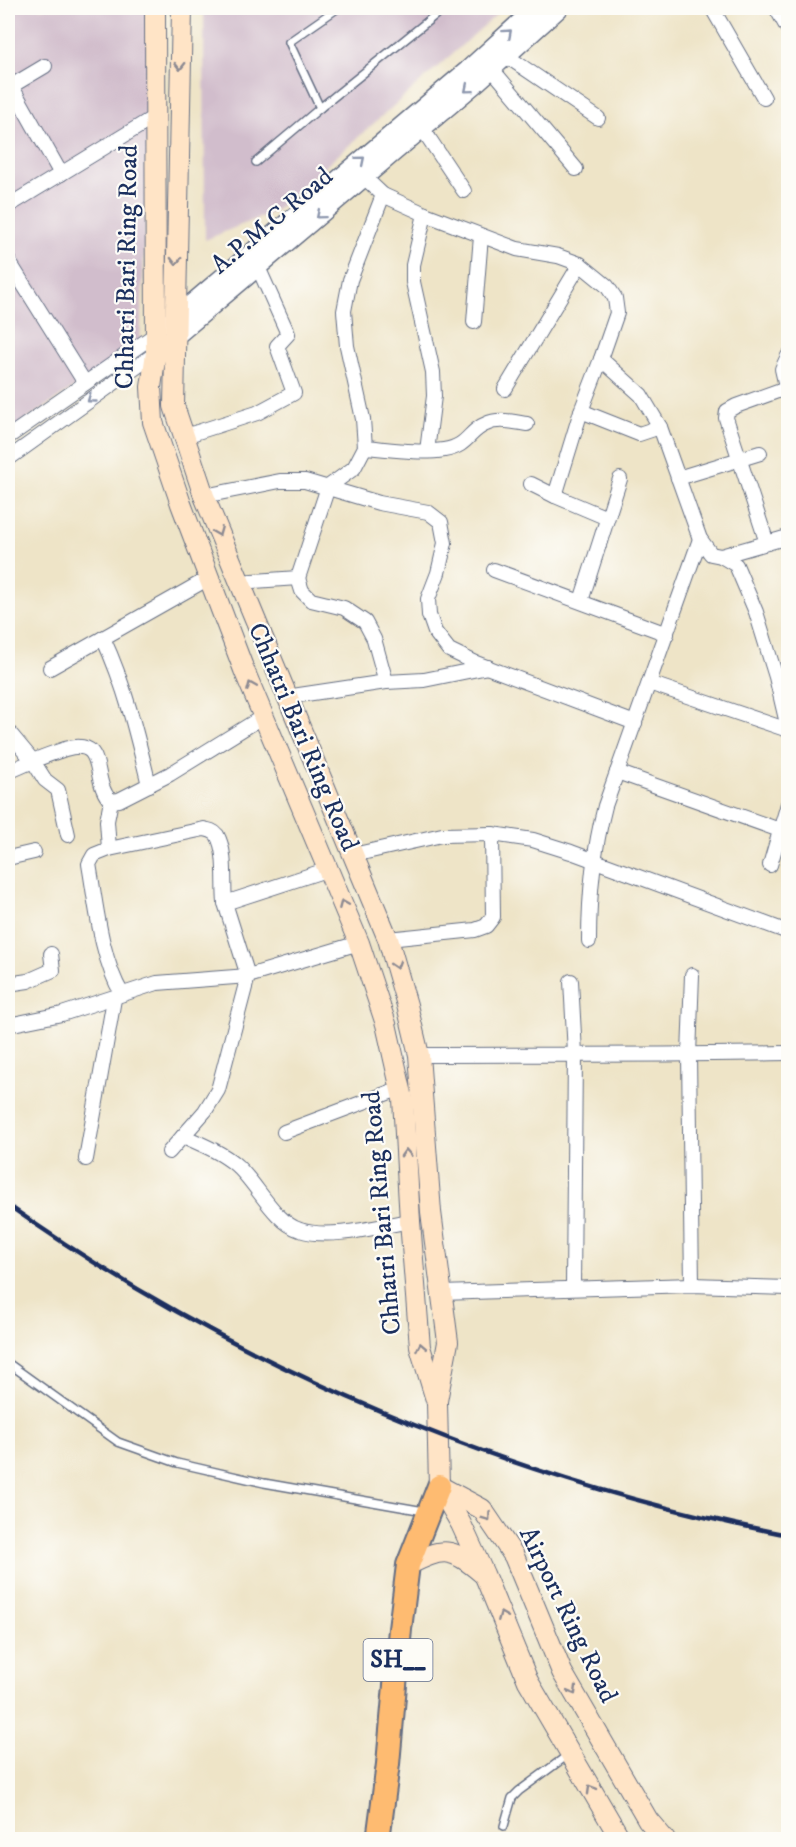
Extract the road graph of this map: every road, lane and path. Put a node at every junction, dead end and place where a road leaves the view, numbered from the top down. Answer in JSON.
{"nodes":[{"id":1,"x":155,"y":8,"type":"edge"},
{"id":2,"x":182,"y":8,"type":"edge"},
{"id":3,"x":338,"y":8,"type":"edge"},
{"id":4,"x":444,"y":8,"type":"edge"},
{"id":5,"x":536,"y":8,"type":"edge"},
{"id":6,"x":559,"y":8,"type":"edge"},
{"id":7,"x":712,"y":8,"type":"edge"},
{"id":8,"x":776,"y":8,"type":"edge"},
{"id":9,"x":789,"y":29,"type":"edge"},
{"id":10,"x":506,"y":55,"type":"junction"},
{"id":11,"x":45,"y":66,"type":"dead end"},
{"id":12,"x":491,"y":68,"type":"junction"},
{"id":13,"x":9,"y":85,"type":"edge"},
{"id":14,"x":764,"y":98,"type":"dead end"},
{"id":15,"x":320,"y":108,"type":"junction"},
{"id":16,"x":156,"y":116,"type":"junction"},
{"id":17,"x":598,"y":118,"type":"dead end"},
{"id":18,"x":422,"y":128,"type":"junction"},
{"id":19,"x":256,"y":162,"type":"dead end"},
{"id":20,"x":576,"y":169,"type":"dead end"},
{"id":21,"x":62,"y":174,"type":"junction"},
{"id":22,"x":364,"y":177,"type":"junction"},
{"id":23,"x":464,"y":191,"type":"dead end"},
{"id":24,"x":383,"y":195,"type":"junction"},
{"id":25,"x":8,"y":206,"type":"edge"},
{"id":26,"x":426,"y":214,"type":"junction"},
{"id":27,"x":481,"y":236,"type":"junction"},
{"id":28,"x":8,"y":260,"type":"edge"},
{"id":29,"x":580,"y":264,"type":"junction"},
{"id":30,"x":258,"y":267,"type":"junction"},
{"id":31,"x":474,"y":322,"type":"dead end"},
{"id":32,"x":165,"y":335,"type":"junction"},
{"id":33,"x":789,"y":356,"type":"edge"},
{"id":34,"x":601,"y":359,"type":"junction"},
{"id":35,"x":85,"y":383,"type":"junction"},
{"id":36,"x":505,"y":389,"type":"dead end"},
{"id":37,"x":787,"y":392,"type":"edge"},
{"id":38,"x":581,"y":411,"type":"junction"},
{"id":39,"x":527,"y":424,"type":"dead end"},
{"id":40,"x":660,"y":427,"type":"junction"},
{"id":41,"x":11,"y":429,"type":"edge"},
{"id":42,"x":185,"y":436,"type":"junction"},
{"id":43,"x":365,"y":447,"type":"junction"},
{"id":44,"x":427,"y":451,"type":"junction"},
{"id":45,"x":760,"y":453,"type":"dead end"},
{"id":46,"x":8,"y":459,"type":"edge"},
{"id":47,"x":739,"y":460,"type":"junction"},
{"id":48,"x":678,"y":478,"type":"junction"},
{"id":49,"x":620,"y":479,"type":"dead end"},
{"id":50,"x":531,"y":484,"type":"dead end"},
{"id":51,"x":328,"y":488,"type":"junction"},
{"id":52,"x":204,"y":496,"type":"junction"},
{"id":53,"x":555,"y":496,"type":"junction"},
{"id":54,"x":607,"y":518,"type":"junction"},
{"id":55,"x":789,"y":537,"type":"edge"},
{"id":56,"x":700,"y":539,"type":"junction"},
{"id":57,"x":767,"y":543,"type":"junction"},
{"id":58,"x":721,"y":556,"type":"junction"},
{"id":59,"x":494,"y":570,"type":"dead end"},
{"id":60,"x":209,"y":578,"type":"junction"},
{"id":61,"x":298,"y":578,"type":"junction"},
{"id":62,"x":238,"y":582,"type":"junction"},
{"id":63,"x":581,"y":601,"type":"junction"},
{"id":64,"x":666,"y":634,"type":"junction"},
{"id":65,"x":103,"y":638,"type":"junction"},
{"id":66,"x":488,"y":667,"type":"junction"},
{"id":67,"x":50,"y":668,"type":"dead end"},
{"id":68,"x":386,"y":682,"type":"junction"},
{"id":69,"x":649,"y":683,"type":"junction"},
{"id":70,"x":286,"y":697,"type":"junction"},
{"id":71,"x":264,"y":716,"type":"junction"},
{"id":72,"x":635,"y":723,"type":"junction"},
{"id":73,"x":789,"y":729,"type":"edge"},
{"id":74,"x":8,"y":731,"type":"edge"},
{"id":75,"x":33,"y":761,"type":"junction"},
{"id":76,"x":8,"y":772,"type":"edge"},
{"id":77,"x":617,"y":772,"type":"junction"},
{"id":78,"x":149,"y":785,"type":"junction"},
{"id":79,"x":111,"y":801,"type":"junction"},
{"id":80,"x":789,"y":804,"type":"edge"},
{"id":81,"x":785,"y":832,"type":"edge"},
{"id":82,"x":492,"y":834,"type":"junction"},
{"id":83,"x":68,"y":835,"type":"dead end"},
{"id":84,"x":110,"y":849,"type":"junction"},
{"id":85,"x":34,"y":852,"type":"dead end"},
{"id":86,"x":353,"y":855,"type":"junction"},
{"id":87,"x":8,"y":858,"type":"edge"},
{"id":88,"x":595,"y":862,"type":"junction"},
{"id":89,"x":770,"y":865,"type":"dead end"},
{"id":90,"x":329,"y":869,"type":"junction"},
{"id":91,"x":225,"y":903,"type":"junction"},
{"id":92,"x":789,"y":932,"type":"edge"},
{"id":93,"x":388,"y":939,"type":"junction"},
{"id":94,"x":589,"y":941,"type":"dead end"},
{"id":95,"x":359,"y":943,"type":"junction"},
{"id":96,"x":51,"y":954,"type":"dead end"},
{"id":97,"x":692,"y":975,"type":"dead end"},
{"id":98,"x":248,"y":976,"type":"junction"},
{"id":99,"x":571,"y":981,"type":"dead end"},
{"id":100,"x":8,"y":984,"type":"edge"},
{"id":101,"x":118,"y":996,"type":"junction"},
{"id":102,"x":8,"y":1025,"type":"edge"},
{"id":103,"x":575,"y":1053,"type":"junction"},
{"id":104,"x":789,"y":1053,"type":"edge"},
{"id":105,"x":419,"y":1055,"type":"junction"},
{"id":106,"x":689,"y":1055,"type":"junction"},
{"id":107,"x":401,"y":1088,"type":"junction"},
{"id":108,"x":284,"y":1132,"type":"dead end"},
{"id":109,"x":183,"y":1136,"type":"junction"},
{"id":110,"x":169,"y":1152,"type":"dead end"},
{"id":111,"x":86,"y":1159,"type":"dead end"},
{"id":112,"x":410,"y":1221,"type":"junction"},
{"id":113,"x":692,"y":1285,"type":"junction"},
{"id":114,"x":573,"y":1288,"type":"junction"},
{"id":115,"x":789,"y":1288,"type":"edge"},
{"id":116,"x":442,"y":1293,"type":"junction"},
{"id":117,"x":8,"y":1363,"type":"edge"},
{"id":118,"x":437,"y":1403,"type":"junction"},
{"id":119,"x":439,"y":1486,"type":"junction"},
{"id":120,"x":429,"y":1512,"type":"junction"},
{"id":121,"x":408,"y":1565,"type":"junction"},
{"id":122,"x":484,"y":1574,"type":"junction"},
{"id":123,"x":570,"y":1754,"type":"junction"},
{"id":124,"x":504,"y":1826,"type":"dead end"},
{"id":125,"x":378,"y":1839,"type":"edge"},
{"id":126,"x":621,"y":1839,"type":"edge"},
{"id":127,"x":665,"y":1839,"type":"edge"}],
"edges":[{"from":1,"to":16,"type":"main road","name":"Chhatri Bari Ring Road"},
{"from":2,"to":32,"type":"main road","one_way":true},
{"from":3,"to":15,"type":"lane"},
{"from":4,"to":15,"type":"lane"},
{"from":32,"to":5,"type":"street","name":"A.P.M.C Road","one_way":true},
{"from":6,"to":10,"type":"street","name":"A.P.M.C Road"},
{"from":7,"to":14,"type":"street"},
{"from":8,"to":9,"type":"street"},
{"from":10,"to":12,"type":"street","name":"A.P.M.C Road"},
{"from":10,"to":17,"type":"street"},
{"from":11,"to":13,"type":"street"},
{"from":12,"to":18,"type":"street","name":"A.P.M.C Road","one_way":true},
{"from":12,"to":20,"type":"street"},
{"from":13,"to":21,"type":"street"},
{"from":15,"to":19,"type":"lane"},
{"from":16,"to":21,"type":"street"},
{"from":16,"to":32,"type":"main road","name":"Chhatri Bari Ring Road"},
{"from":18,"to":22,"type":"street","name":"A.P.M.C Road"},
{"from":18,"to":23,"type":"street"},
{"from":21,"to":25,"type":"street"},
{"from":22,"to":24,"type":"street"},
{"from":22,"to":30,"type":"street","name":"A.P.M.C Road","one_way":true},
{"from":24,"to":26,"type":"street"},
{"from":24,"to":43,"type":"street"},
{"from":26,"to":27,"type":"street"},
{"from":26,"to":44,"type":"street"},
{"from":27,"to":29,"type":"street"},
{"from":27,"to":31,"type":"street"},
{"from":28,"to":35,"type":"street"},
{"from":29,"to":34,"type":"street"},
{"from":29,"to":36,"type":"street"},
{"from":30,"to":32,"type":"street","name":"A.P.M.C Road"},
{"from":30,"to":42,"type":"street"},
{"from":32,"to":35,"type":"street","name":"A.P.M.C Road"},
{"from":32,"to":42,"type":"main road"},
{"from":32,"to":46,"type":"street","name":"A.P.M.C Road","one_way":true},
{"from":32,"to":60,"type":"main road","name":"Chhatri Bari Ring Road"},
{"from":33,"to":37,"type":"street"},
{"from":34,"to":38,"type":"street"},
{"from":34,"to":40,"type":"street"},
{"from":35,"to":41,"type":"street","name":"A.P.M.C Road"},
{"from":37,"to":47,"type":"street"},
{"from":38,"to":40,"type":"street"},
{"from":38,"to":53,"type":"street"},
{"from":39,"to":44,"type":"street"},
{"from":40,"to":48,"type":"street"},
{"from":42,"to":52,"type":"main road"},
{"from":43,"to":44,"type":"street"},
{"from":43,"to":51,"type":"street"},
{"from":45,"to":47,"type":"street"},
{"from":47,"to":48,"type":"street"},
{"from":47,"to":57,"type":"street"},
{"from":48,"to":56,"type":"street"},
{"from":49,"to":54,"type":"street"},
{"from":50,"to":53,"type":"street"},
{"from":51,"to":52,"type":"street"},
{"from":51,"to":61,"type":"street"},
{"from":51,"to":66,"type":"street"},
{"from":52,"to":62,"type":"main road","one_way":true},
{"from":53,"to":54,"type":"street"},
{"from":54,"to":63,"type":"street"},
{"from":55,"to":57,"type":"street"},
{"from":56,"to":58,"type":"street"},
{"from":56,"to":64,"type":"street"},
{"from":57,"to":58,"type":"street"},
{"from":58,"to":73,"type":"street"},
{"from":59,"to":63,"type":"street"},
{"from":60,"to":65,"type":"street"},
{"from":71,"to":60,"type":"main road","name":"Chhatri Bari Ring Road","one_way":true},
{"from":61,"to":62,"type":"street"},
{"from":61,"to":68,"type":"street"},
{"from":62,"to":70,"type":"main road"},
{"from":63,"to":64,"type":"street"},
{"from":64,"to":69,"type":"street"},
{"from":65,"to":67,"type":"street"},
{"from":65,"to":78,"type":"street"},
{"from":66,"to":68,"type":"street"},
{"from":66,"to":72,"type":"street"},
{"from":68,"to":70,"type":"street"},
{"from":69,"to":72,"type":"street"},
{"from":69,"to":73,"type":"street"},
{"from":70,"to":86,"type":"main road"},
{"from":71,"to":78,"type":"street"},
{"from":71,"to":90,"type":"main road","name":"Chhatri Bari Ring Road"},
{"from":72,"to":77,"type":"street"},
{"from":74,"to":75,"type":"street"},
{"from":75,"to":76,"type":"street"},
{"from":75,"to":79,"type":"street"},
{"from":75,"to":83,"type":"street"},
{"from":77,"to":81,"type":"street"},
{"from":77,"to":88,"type":"street"},
{"from":78,"to":79,"type":"street"},
{"from":79,"to":84,"type":"street"},
{"from":80,"to":81,"type":"street"},
{"from":81,"to":89,"type":"street"},
{"from":82,"to":86,"type":"street"},
{"from":82,"to":88,"type":"street"},
{"from":82,"to":93,"type":"street"},
{"from":84,"to":91,"type":"street"},
{"from":84,"to":101,"type":"street"},
{"from":85,"to":87,"type":"street"},
{"from":86,"to":93,"type":"main road"},
{"from":88,"to":92,"type":"street"},
{"from":88,"to":94,"type":"street"},
{"from":90,"to":91,"type":"street"},
{"from":95,"to":90,"type":"main road","name":"Chhatri Bari Ring Road","one_way":true},
{"from":91,"to":98,"type":"street"},
{"from":93,"to":105,"type":"main road","one_way":true},
{"from":95,"to":98,"type":"street"},
{"from":95,"to":107,"type":"main road","name":"Chhatri Bari Ring Road"},
{"from":96,"to":100,"type":"street"},
{"from":97,"to":106,"type":"street"},
{"from":98,"to":101,"type":"street"},
{"from":98,"to":109,"type":"street"},
{"from":99,"to":103,"type":"street"},
{"from":101,"to":102,"type":"street"},
{"from":101,"to":111,"type":"street"},
{"from":103,"to":105,"type":"street"},
{"from":103,"to":106,"type":"street"},
{"from":103,"to":114,"type":"street"},
{"from":104,"to":106,"type":"street"},
{"from":105,"to":116,"type":"main road"},
{"from":106,"to":113,"type":"street"},
{"from":107,"to":108,"type":"street"},
{"from":112,"to":107,"type":"main road","name":"Chhatri Bari Ring Road","one_way":true},
{"from":109,"to":110,"type":"street"},
{"from":109,"to":112,"type":"street"},
{"from":118,"to":112,"type":"main road","name":"Chhatri Bari Ring Road","one_way":true},
{"from":113,"to":114,"type":"street"},
{"from":113,"to":115,"type":"street"},
{"from":114,"to":116,"type":"street"},
{"from":116,"to":118,"type":"main road"},
{"from":117,"to":120,"type":"lane"},
{"from":118,"to":119,"type":"main road","name":"Chhatri Bari Ring Road"},
{"from":119,"to":120,"type":"main road","number":"SH__"},
{"from":119,"to":122,"type":"main road"},
{"from":119,"to":127,"type":"main road","name":"Airport Ring Road","one_way":true},
{"from":120,"to":121,"type":"main road","number":"SH__"},
{"from":121,"to":122,"type":"main road"},
{"from":121,"to":125,"type":"main road","number":"SH__"},
{"from":123,"to":122,"type":"main road","one_way":true},
{"from":123,"to":124,"type":"lane"},
{"from":126,"to":123,"type":"main road","one_way":true}]}
